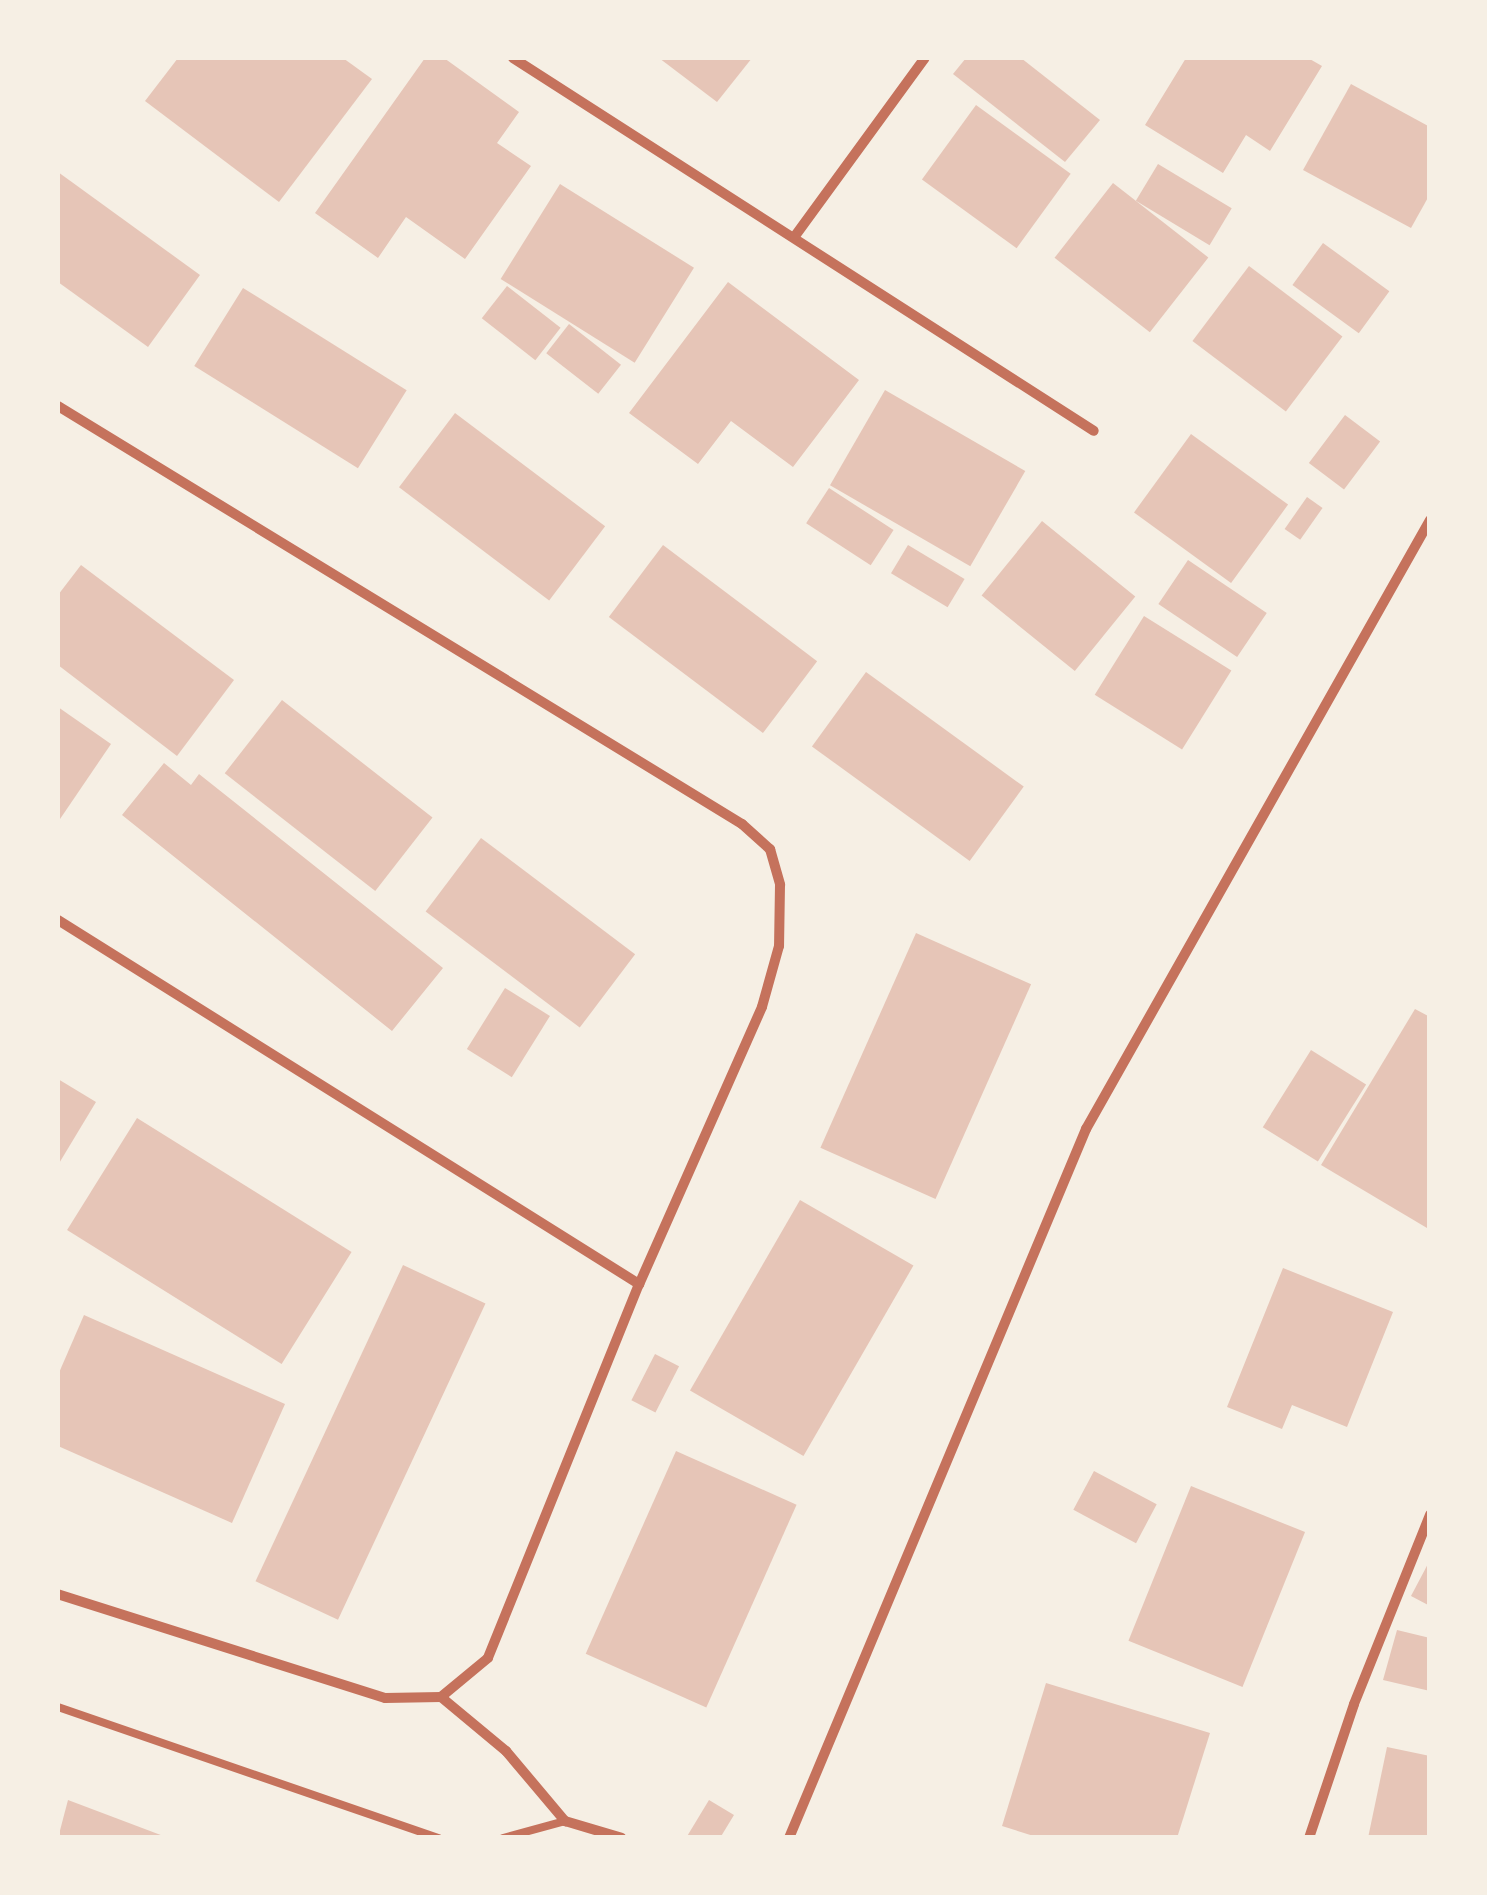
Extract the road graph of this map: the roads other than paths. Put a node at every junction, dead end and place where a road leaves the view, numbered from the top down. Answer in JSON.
{"nodes":[{"id":1,"x":513,"y":58,"type":"edge"},
{"id":2,"x":926,"y":58,"type":"edge"},
{"id":3,"x":795,"y":236,"type":"junction"},
{"id":4,"x":58,"y":406,"type":"edge"},
{"id":5,"x":1094,"y":431,"type":"dead end"},
{"id":6,"x":1430,"y":520,"type":"edge"},
{"id":7,"x":58,"y":920,"type":"edge"},
{"id":8,"x":639,"y":1284,"type":"junction"},
{"id":9,"x":1430,"y":1515,"type":"edge"},
{"id":10,"x":58,"y":1594,"type":"edge"},
{"id":11,"x":441,"y":1697,"type":"junction"},
{"id":12,"x":58,"y":1707,"type":"edge"},
{"id":13,"x":564,"y":1822,"type":"junction"},
{"id":14,"x":439,"y":1838,"type":"edge"},
{"id":15,"x":504,"y":1838,"type":"edge"},
{"id":16,"x":622,"y":1838,"type":"edge"},
{"id":17,"x":788,"y":1838,"type":"edge"},
{"id":18,"x":1309,"y":1838,"type":"edge"}],
"edges":[{"from":1,"to":3,"type":"street"},
{"from":2,"to":3,"type":"street"},
{"from":3,"to":5,"type":"street"},
{"from":4,"to":8,"type":"street"},
{"from":6,"to":17,"type":"street"},
{"from":7,"to":8,"type":"street"},
{"from":8,"to":11,"type":"street"},
{"from":9,"to":18,"type":"street"},
{"from":10,"to":11,"type":"street"},
{"from":11,"to":13,"type":"street"},
{"from":12,"to":14,"type":"lane"},
{"from":13,"to":15,"type":"lane"},
{"from":13,"to":16,"type":"street"}]}
